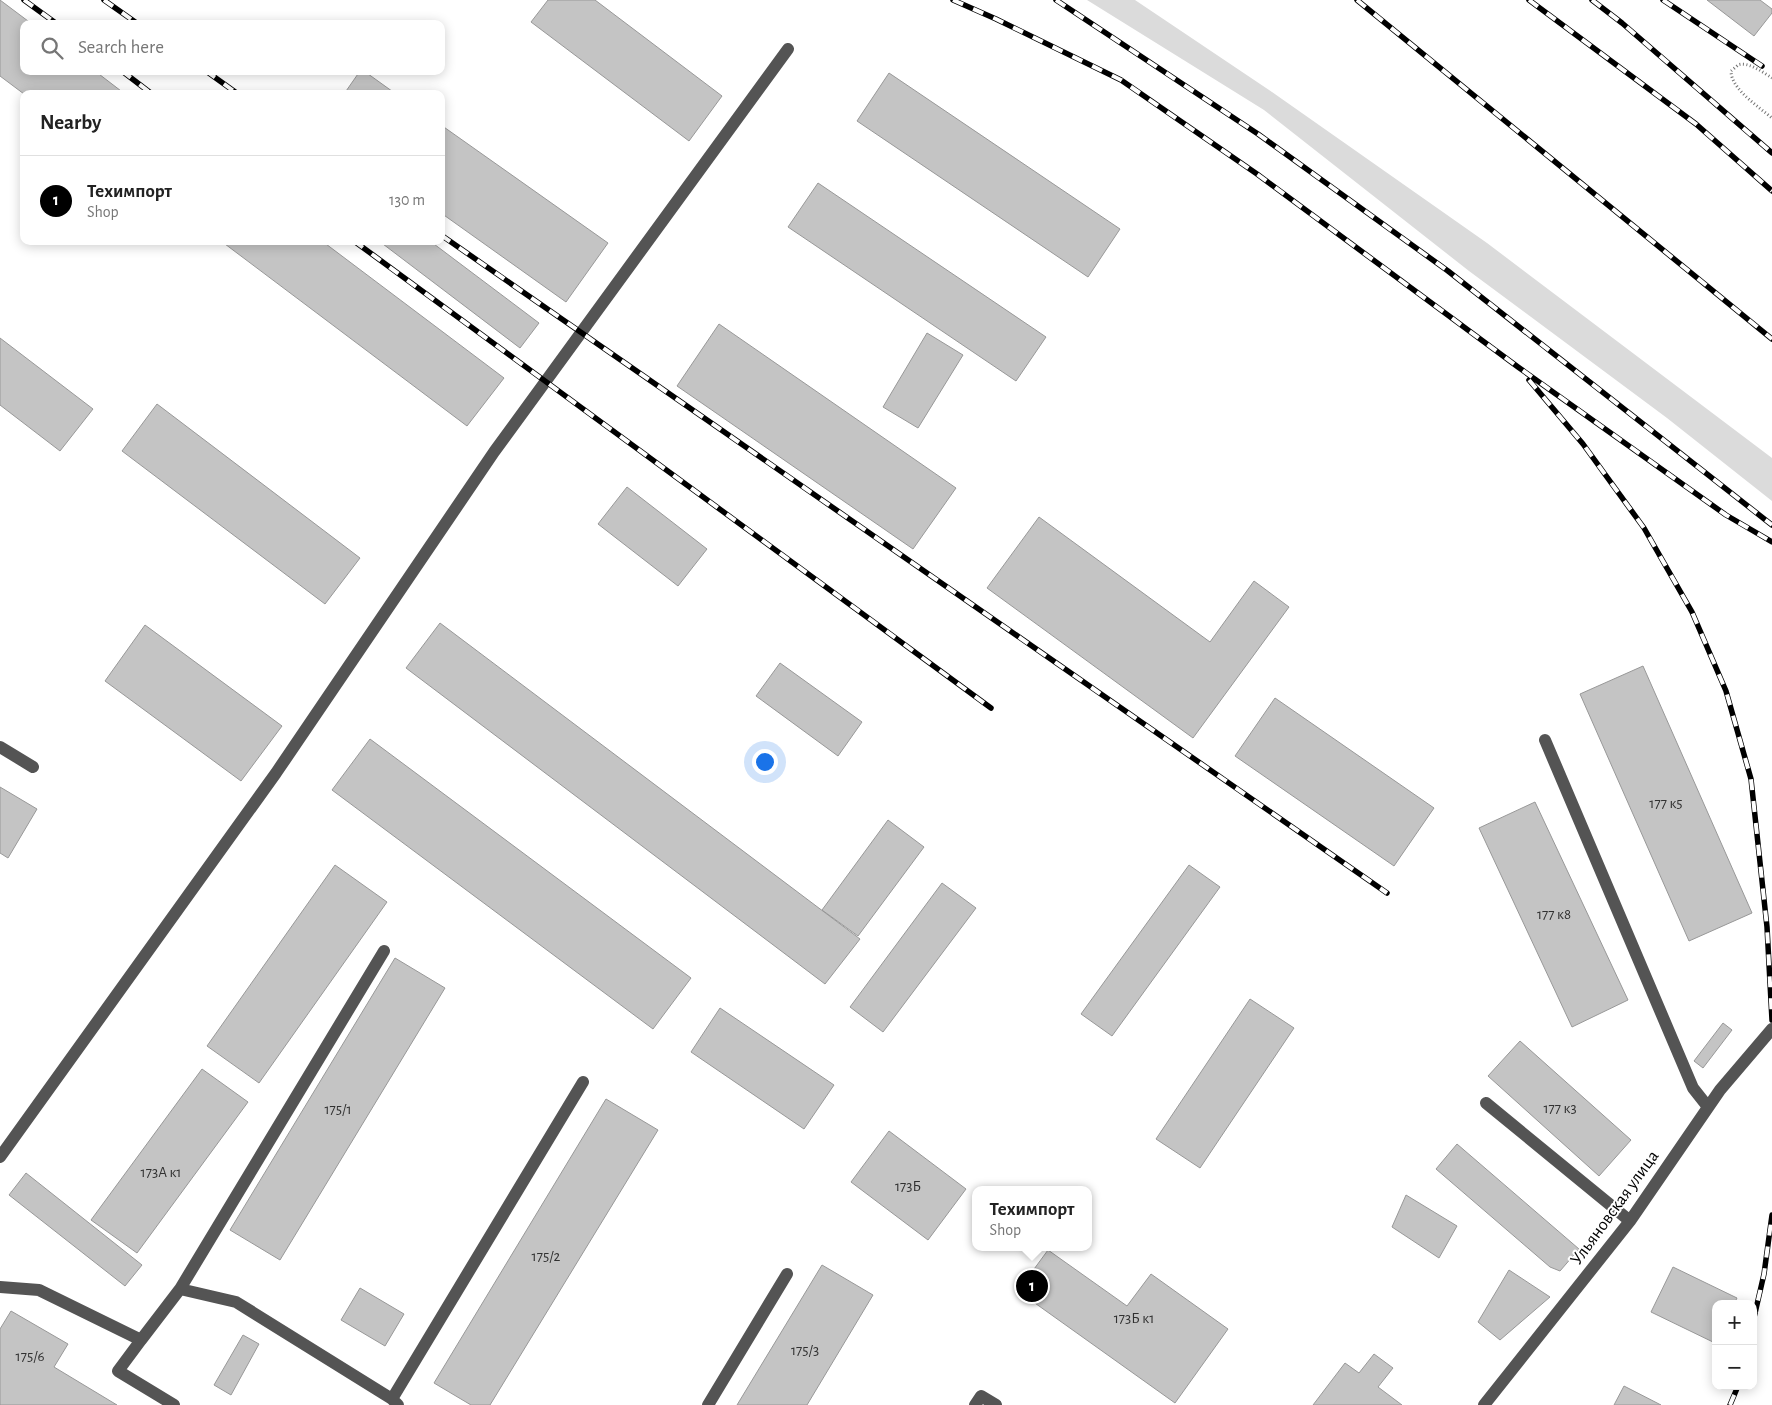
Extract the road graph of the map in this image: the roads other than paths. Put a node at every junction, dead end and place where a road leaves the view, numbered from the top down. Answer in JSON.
{"nodes":[{"id":1,"x":788,"y":50,"type":"dead end"},
{"id":2,"x":1545,"y":740,"type":"dead end"},
{"id":3,"x":0,"y":747,"type":"edge"},
{"id":4,"x":33,"y":767,"type":"dead end"},
{"id":5,"x":384,"y":951,"type":"dead end"},
{"id":6,"x":1772,"y":1029,"type":"edge"},
{"id":7,"x":583,"y":1082,"type":"dead end"},
{"id":8,"x":1486,"y":1103,"type":"dead end"},
{"id":9,"x":1708,"y":1107,"type":"junction"},
{"id":10,"x":0,"y":1157,"type":"edge"},
{"id":11,"x":1630,"y":1221,"type":"junction"},
{"id":12,"x":787,"y":1274,"type":"dead end"},
{"id":13,"x":0,"y":1287,"type":"edge"},
{"id":14,"x":180,"y":1289,"type":"junction"},
{"id":15,"x":141,"y":1340,"type":"junction"},
{"id":16,"x":395,"y":1402,"type":"edge"},
{"id":17,"x":174,"y":1405,"type":"edge"},
{"id":18,"x":708,"y":1405,"type":"edge"},
{"id":19,"x":975,"y":1405,"type":"edge"},
{"id":20,"x":996,"y":1405,"type":"edge"},
{"id":21,"x":1484,"y":1405,"type":"edge"}],
"edges":[{"from":1,"to":10,"type":"street"},
{"from":2,"to":9,"type":"street"},
{"from":3,"to":4,"type":"street"},
{"from":5,"to":14,"type":"street"},
{"from":6,"to":9,"type":"street","name":"Ульяновская улица"},
{"from":7,"to":16,"type":"street"},
{"from":8,"to":11,"type":"street"},
{"from":9,"to":11,"type":"street","name":"Ульяновская улица"},
{"from":11,"to":21,"type":"street","name":"Ульяновская улица"},
{"from":12,"to":18,"type":"street"},
{"from":13,"to":15,"type":"street"},
{"from":14,"to":15,"type":"street"},
{"from":14,"to":16,"type":"street"},
{"from":15,"to":17,"type":"street"},
{"from":19,"to":20,"type":"street"}]}
